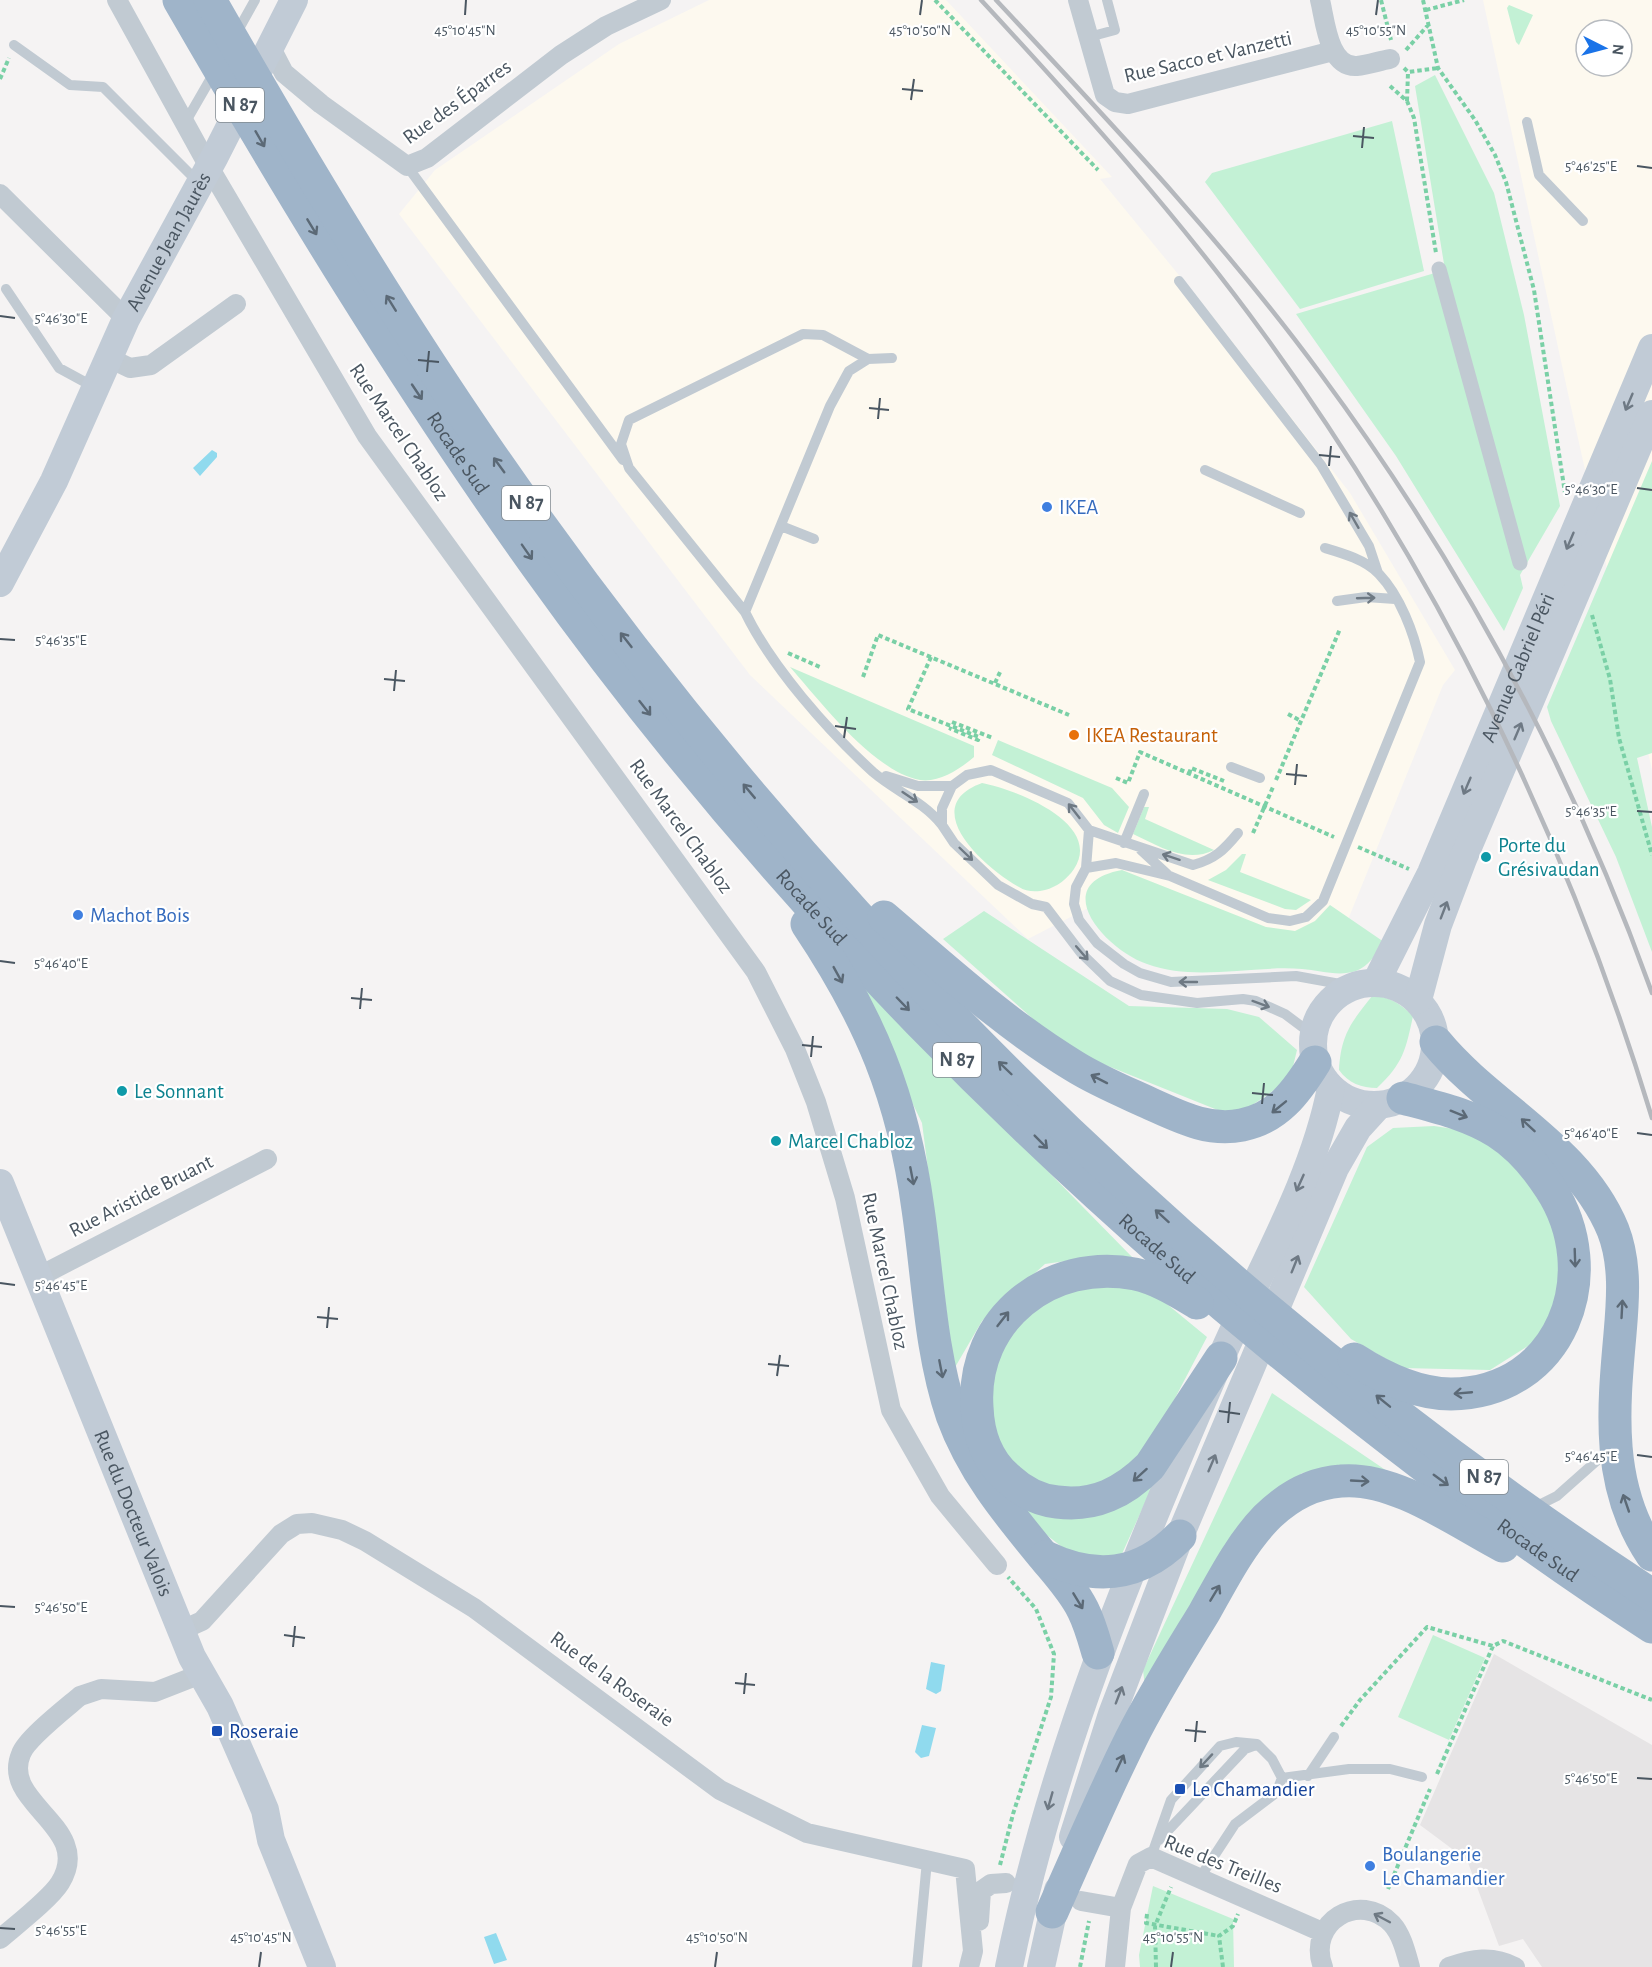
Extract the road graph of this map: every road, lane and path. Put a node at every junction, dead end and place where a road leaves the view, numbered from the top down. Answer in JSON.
{"nodes":[{"id":1,"x":117,"y":0,"type":"edge"},
{"id":2,"x":179,"y":0,"type":"edge"},
{"id":3,"x":255,"y":0,"type":"edge"},
{"id":4,"x":294,"y":0,"type":"edge"},
{"id":5,"x":661,"y":0,"type":"edge"},
{"id":6,"x":935,"y":0,"type":"edge"},
{"id":7,"x":1078,"y":0,"type":"edge"},
{"id":8,"x":1107,"y":0,"type":"edge"},
{"id":9,"x":1320,"y":0,"type":"edge"},
{"id":10,"x":1381,"y":0,"type":"edge"},
{"id":11,"x":1423,"y":0,"type":"edge"},
{"id":12,"x":1464,"y":0,"type":"edge"},
{"id":13,"x":1426,"y":10,"type":"junction"},
{"id":14,"x":207,"y":13,"type":"edge"},
{"id":15,"x":1429,"y":24,"type":"junction"},
{"id":16,"x":1089,"y":37,"type":"junction"},
{"id":17,"x":14,"y":45,"type":"joint"},
{"id":18,"x":270,"y":46,"type":"junction"},
{"id":19,"x":1333,"y":51,"type":"junction"},
{"id":20,"x":1392,"y":58,"type":"junction"},
{"id":21,"x":1438,"y":68,"type":"junction"},
{"id":22,"x":1408,"y":72,"type":"junction"},
{"id":23,"x":0,"y":79,"type":"edge"},
{"id":24,"x":1390,"y":86,"type":"dead end"},
{"id":25,"x":1407,"y":100,"type":"junction"},
{"id":26,"x":1527,"y":122,"type":"dead end"},
{"id":27,"x":185,"y":123,"type":"junction"},
{"id":28,"x":407,"y":166,"type":"junction"},
{"id":29,"x":1098,"y":170,"type":"dead end"},
{"id":30,"x":204,"y":176,"type":"junction"},
{"id":31,"x":0,"y":194,"type":"edge"},
{"id":32,"x":1583,"y":221,"type":"dead end"},
{"id":33,"x":1439,"y":269,"type":"joint"},
{"id":34,"x":1179,"y":281,"type":"dead end"},
{"id":35,"x":6,"y":289,"type":"dead end"},
{"id":36,"x":236,"y":303,"type":"dead end"},
{"id":37,"x":126,"y":319,"type":"junction"},
{"id":38,"x":1652,"y":348,"type":"edge"},
{"id":39,"x":107,"y":357,"type":"junction"},
{"id":40,"x":892,"y":358,"type":"dead end"},
{"id":41,"x":868,"y":360,"type":"junction"},
{"id":42,"x":94,"y":387,"type":"junction"},
{"id":43,"x":1652,"y":414,"type":"edge"},
{"id":44,"x":629,"y":468,"type":"junction"},
{"id":45,"x":1205,"y":470,"type":"dead end"},
{"id":46,"x":1567,"y":500,"type":"dead end"},
{"id":47,"x":1300,"y":513,"type":"dead end"},
{"id":48,"x":780,"y":526,"type":"junction"},
{"id":49,"x":814,"y":539,"type":"dead end"},
{"id":50,"x":1324,"y":548,"type":"dead end"},
{"id":51,"x":1520,"y":563,"type":"dead end"},
{"id":52,"x":1378,"y":573,"type":"junction"},
{"id":53,"x":0,"y":584,"type":"edge"},
{"id":54,"x":1395,"y":599,"type":"junction"},
{"id":55,"x":1337,"y":601,"type":"dead end"},
{"id":56,"x":745,"y":612,"type":"junction"},
{"id":57,"x":1592,"y":612,"type":"dead end"},
{"id":58,"x":1340,"y":629,"type":"dead end"},
{"id":59,"x":791,"y":656,"type":"dead end"},
{"id":60,"x":931,"y":657,"type":"junction"},
{"id":61,"x":820,"y":667,"type":"dead end"},
{"id":62,"x":1001,"y":670,"type":"dead end"},
{"id":63,"x":863,"y":677,"type":"dead end"},
{"id":64,"x":995,"y":683,"type":"junction"},
{"id":65,"x":1288,"y":714,"type":"dead end"},
{"id":66,"x":1069,"y":715,"type":"dead end"},
{"id":67,"x":1301,"y":721,"type":"junction"},
{"id":68,"x":952,"y":722,"type":"dead end"},
{"id":69,"x":949,"y":728,"type":"dead end"},
{"id":70,"x":993,"y":738,"type":"dead end"},
{"id":71,"x":1231,"y":767,"type":"dead end"},
{"id":72,"x":874,"y":773,"type":"junction"},
{"id":73,"x":1189,"y":774,"type":"junction"},
{"id":74,"x":1116,"y":777,"type":"dead end"},
{"id":75,"x":1260,"y":778,"type":"dead end"},
{"id":76,"x":1221,"y":780,"type":"dead end"},
{"id":77,"x":952,"y":786,"type":"junction"},
{"id":78,"x":1144,"y":794,"type":"dead end"},
{"id":79,"x":737,"y":821,"type":"junction"},
{"id":80,"x":942,"y":825,"type":"junction"},
{"id":81,"x":1089,"y":830,"type":"junction"},
{"id":82,"x":1238,"y":834,"type":"dead end"},
{"id":83,"x":787,"y":836,"type":"junction"},
{"id":84,"x":1336,"y":838,"type":"dead end"},
{"id":85,"x":1251,"y":839,"type":"dead end"},
{"id":86,"x":1124,"y":843,"type":"junction"},
{"id":87,"x":1357,"y":847,"type":"dead end"},
{"id":88,"x":1139,"y":849,"type":"junction"},
{"id":89,"x":1652,"y":855,"type":"edge"},
{"id":90,"x":1086,"y":868,"type":"junction"},
{"id":91,"x":1410,"y":870,"type":"dead end"},
{"id":92,"x":1170,"y":876,"type":"junction"},
{"id":93,"x":1363,"y":984,"type":"junction"},
{"id":94,"x":1418,"y":1000,"type":"junction"},
{"id":95,"x":1436,"y":1042,"type":"junction"},
{"id":96,"x":1320,"y":1062,"type":"junction"},
{"id":97,"x":1391,"y":1102,"type":"junction"},
{"id":98,"x":267,"y":1159,"type":"dead end"},
{"id":99,"x":0,"y":1182,"type":"edge"},
{"id":100,"x":38,"y":1277,"type":"junction"},
{"id":101,"x":1196,"y":1279,"type":"junction"},
{"id":102,"x":1221,"y":1358,"type":"junction"},
{"id":103,"x":1320,"y":1358,"type":"junction"},
{"id":104,"x":1615,"y":1445,"type":"junction"},
{"id":105,"x":1528,"y":1510,"type":"junction"},
{"id":106,"x":1180,"y":1536,"type":"junction"},
{"id":107,"x":1652,"y":1555,"type":"edge"},
{"id":108,"x":1043,"y":1557,"type":"junction"},
{"id":109,"x":998,"y":1565,"type":"joint"},
{"id":110,"x":1134,"y":1568,"type":"junction"},
{"id":111,"x":1645,"y":1612,"type":"edge"},
{"id":112,"x":182,"y":1630,"type":"junction"},
{"id":113,"x":1493,"y":1646,"type":"junction"},
{"id":114,"x":1098,"y":1653,"type":"junction"},
{"id":115,"x":201,"y":1674,"type":"junction"},
{"id":116,"x":1652,"y":1700,"type":"edge"},
{"id":117,"x":1334,"y":1737,"type":"joint"},
{"id":118,"x":1257,"y":1744,"type":"junction"},
{"id":119,"x":1308,"y":1776,"type":"junction"},
{"id":120,"x":1422,"y":1777,"type":"dead end"},
{"id":121,"x":1282,"y":1778,"type":"junction"},
{"id":122,"x":1154,"y":1849,"type":"junction"},
{"id":123,"x":927,"y":1861,"type":"junction"},
{"id":124,"x":1180,"y":1868,"type":"junction"},
{"id":125,"x":1201,"y":1876,"type":"junction"},
{"id":126,"x":1010,"y":1880,"type":"junction"},
{"id":127,"x":1388,"y":1889,"type":"dead end"},
{"id":128,"x":1245,"y":1897,"type":"junction"},
{"id":129,"x":1066,"y":1906,"type":"junction"},
{"id":130,"x":1121,"y":1908,"type":"junction"},
{"id":131,"x":1146,"y":1914,"type":"dead end"},
{"id":132,"x":1155,"y":1926,"type":"junction"},
{"id":133,"x":1322,"y":1932,"type":"junction"},
{"id":134,"x":1219,"y":1936,"type":"junction"},
{"id":135,"x":0,"y":1939,"type":"edge"},
{"id":136,"x":971,"y":1959,"type":"edge"},
{"id":137,"x":322,"y":1967,"type":"edge"},
{"id":138,"x":917,"y":1967,"type":"edge"},
{"id":139,"x":998,"y":1967,"type":"edge"},
{"id":140,"x":1009,"y":1967,"type":"edge"},
{"id":141,"x":1041,"y":1967,"type":"edge"},
{"id":142,"x":1115,"y":1967,"type":"edge"},
{"id":143,"x":1156,"y":1967,"type":"edge"},
{"id":144,"x":1223,"y":1967,"type":"edge"},
{"id":145,"x":1323,"y":1967,"type":"edge"},
{"id":146,"x":1410,"y":1967,"type":"edge"},
{"id":147,"x":1449,"y":1967,"type":"edge"},
{"id":148,"x":1515,"y":1967,"type":"edge"}],
"edges":[{"from":1,"to":27,"type":"street","name":"Rue Marcel Chabloz"},
{"from":2,"to":14,"type":"highway","name":"Rocade Sud","number":"N 87"},
{"from":3,"to":27,"type":"lane"},
{"from":4,"to":18,"type":"main road","name":"Avenue Jean Jaurès"},
{"from":5,"to":28,"type":"street","name":"Rue des Éparres"},
{"from":6,"to":29,"type":"path"},
{"from":7,"to":16,"type":"street","name":"Rue Sacco et Vanzetti"},
{"from":8,"to":16,"type":"lane"},
{"from":9,"to":19,"type":"street"},
{"from":10,"to":20,"type":"path"},
{"from":11,"to":13,"type":"path"},
{"from":12,"to":13,"type":"path"},
{"from":13,"to":15,"type":"path"},
{"from":14,"to":79,"type":"highway","name":"Rocade Sud","number":"N 87","one_way":true},
{"from":83,"to":14,"type":"highway","name":"Rocade Sud","number":"N 87","one_way":true},
{"from":15,"to":20,"type":"path"},
{"from":15,"to":21,"type":"path"},
{"from":16,"to":19,"type":"street","name":"Rue Sacco et Vanzetti"},
{"from":17,"to":23,"type":"path"},
{"from":17,"to":30,"type":"lane"},
{"from":18,"to":28,"type":"street","name":"Rue des Éparres"},
{"from":18,"to":30,"type":"main road","name":"Avenue Jean Jaurès"},
{"from":19,"to":20,"type":"street"},
{"from":20,"to":22,"type":"path"},
{"from":21,"to":22,"type":"path"},
{"from":21,"to":46,"type":"path"},
{"from":22,"to":25,"type":"path"},
{"from":24,"to":25,"type":"path"},
{"from":25,"to":33,"type":"path"},
{"from":26,"to":32,"type":"lane"},
{"from":27,"to":30,"type":"street","name":"Rue Marcel Chabloz"},
{"from":28,"to":44,"type":"lane"},
{"from":30,"to":37,"type":"main road","name":"Avenue Jean Jaurès"},
{"from":30,"to":109,"type":"street","name":"Rue Marcel Chabloz"},
{"from":31,"to":37,"type":"street"},
{"from":33,"to":51,"type":"street"},
{"from":52,"to":34,"type":"lane","one_way":true},
{"from":35,"to":42,"type":"lane"},
{"from":36,"to":39,"type":"street"},
{"from":37,"to":39,"type":"main road","name":"Avenue Jean Jaurès"},
{"from":38,"to":93,"type":"main road","name":"Avenue Gabriel Péri","one_way":true},
{"from":39,"to":42,"type":"main road","name":"Avenue Jean Jaurès"},
{"from":40,"to":41,"type":"lane"},
{"from":41,"to":44,"type":"lane"},
{"from":41,"to":48,"type":"lane"},
{"from":42,"to":53,"type":"main road","name":"Avenue Jean Jaurès"},
{"from":94,"to":43,"type":"main road","name":"Avenue Gabriel Péri","one_way":true},
{"from":44,"to":56,"type":"lane"},
{"from":45,"to":47,"type":"lane"},
{"from":48,"to":49,"type":"lane"},
{"from":48,"to":56,"type":"lane"},
{"from":50,"to":52,"type":"lane"},
{"from":52,"to":54,"type":"lane"},
{"from":55,"to":54,"type":"lane","one_way":true},
{"from":54,"to":92,"type":"lane"},
{"from":56,"to":72,"type":"lane"},
{"from":57,"to":89,"type":"path"},
{"from":58,"to":67,"type":"path"},
{"from":59,"to":61,"type":"path"},
{"from":60,"to":63,"type":"path"},
{"from":60,"to":64,"type":"path"},
{"from":60,"to":69,"type":"path"},
{"from":62,"to":64,"type":"path"},
{"from":64,"to":66,"type":"path"},
{"from":65,"to":67,"type":"path"},
{"from":67,"to":85,"type":"path"},
{"from":68,"to":70,"type":"path"},
{"from":71,"to":75,"type":"lane"},
{"from":72,"to":77,"type":"lane"},
{"from":72,"to":80,"type":"lane","one_way":true},
{"from":73,"to":74,"type":"path"},
{"from":73,"to":76,"type":"path"},
{"from":73,"to":84,"type":"path"},
{"from":77,"to":80,"type":"lane"},
{"from":81,"to":77,"type":"lane","one_way":true},
{"from":78,"to":86,"type":"lane"},
{"from":79,"to":101,"type":"highway","name":"Rocade Sud","number":"N 87","one_way":true},
{"from":79,"to":108,"type":"highway","one_way":true},
{"from":80,"to":96,"type":"lane","one_way":true},
{"from":81,"to":86,"type":"lane"},
{"from":81,"to":90,"type":"lane"},
{"from":82,"to":88,"type":"lane","one_way":true},
{"from":96,"to":83,"type":"highway","one_way":true},
{"from":101,"to":83,"type":"highway","name":"Rocade Sud","number":"N 87","one_way":true},
{"from":86,"to":88,"type":"lane"},
{"from":87,"to":91,"type":"path"},
{"from":88,"to":92,"type":"lane"},
{"from":90,"to":92,"type":"lane"},
{"from":93,"to":90,"type":"lane","one_way":true},
{"from":93,"to":94,"type":"main road"},
{"from":93,"to":96,"type":"main road"},
{"from":94,"to":95,"type":"main road"},
{"from":95,"to":97,"type":"main road"},
{"from":104,"to":95,"type":"highway","one_way":true},
{"from":96,"to":97,"type":"main road"},
{"from":96,"to":102,"type":"main road","one_way":true},
{"from":97,"to":103,"type":"highway","one_way":true},
{"from":106,"to":97,"type":"main road","one_way":true},
{"from":98,"to":100,"type":"street","name":"Rue Aristide Bruant"},
{"from":99,"to":100,"type":"main road"},
{"from":100,"to":112,"type":"main road","name":"Rue du Docteur Valois"},
{"from":102,"to":101,"type":"highway","one_way":true},
{"from":101,"to":103,"type":"highway","name":"Rocade Sud","number":"N 87"},
{"from":101,"to":103,"type":"highway","name":"Rocade Sud","number":"N 87"},
{"from":102,"to":110,"type":"main road"},
{"from":105,"to":103,"type":"highway","name":"Rocade Sud","number":"N 87","one_way":true},
{"from":103,"to":111,"type":"highway","name":"Rocade Sud","number":"N 87","one_way":true},
{"from":104,"to":105,"type":"lane"},
{"from":107,"to":104,"type":"highway","one_way":true},
{"from":105,"to":111,"type":"highway","name":"Rocade Sud","number":"N 87"},
{"from":106,"to":110,"type":"highway"},
{"from":129,"to":106,"type":"main road","one_way":true},
{"from":108,"to":110,"type":"highway"},
{"from":108,"to":114,"type":"highway","one_way":true},
{"from":109,"to":126,"type":"path"},
{"from":110,"to":114,"type":"main road"},
{"from":129,"to":111,"type":"highway","one_way":true},
{"from":112,"to":115,"type":"main road","name":"Rue du Docteur Valois"},
{"from":112,"to":123,"type":"street","name":"Rue de la Roseraie"},
{"from":113,"to":116,"type":"path"},
{"from":113,"to":117,"type":"path"},
{"from":113,"to":127,"type":"path"},
{"from":114,"to":126,"type":"main road","one_way":true},
{"from":115,"to":135,"type":"street"},
{"from":115,"to":137,"type":"main road","name":"Rue du Docteur Valois"},
{"from":117,"to":119,"type":"lane"},
{"from":118,"to":121,"type":"lane"},
{"from":118,"to":122,"type":"lane"},
{"from":118,"to":122,"type":"lane","one_way":true},
{"from":119,"to":120,"type":"lane"},
{"from":119,"to":121,"type":"lane"},
{"from":121,"to":125,"type":"lane"},
{"from":122,"to":124,"type":"street","name":"Rue des Treilles"},
{"from":122,"to":130,"type":"street","name":"Rue des Treilles"},
{"from":123,"to":136,"type":"street","name":"Rue de la Roseraie"},
{"from":123,"to":138,"type":"lane"},
{"from":124,"to":125,"type":"street","name":"Rue des Treilles"},
{"from":124,"to":132,"type":"path"},
{"from":125,"to":128,"type":"street","name":"Rue des Treilles"},
{"from":126,"to":136,"type":"street"},
{"from":126,"to":139,"type":"main road"},
{"from":126,"to":140,"type":"main road"},
{"from":128,"to":133,"type":"street","name":"Rue des Treilles"},
{"from":128,"to":134,"type":"path"},
{"from":129,"to":130,"type":"street"},
{"from":129,"to":141,"type":"main road"},
{"from":130,"to":142,"type":"street","name":"Rue des Treilles"},
{"from":131,"to":132,"type":"path"},
{"from":132,"to":134,"type":"path"},
{"from":132,"to":143,"type":"path"},
{"from":133,"to":145,"type":"street"},
{"from":146,"to":133,"type":"street","one_way":true},
{"from":134,"to":144,"type":"path"},
{"from":147,"to":148,"type":"street"}]}
